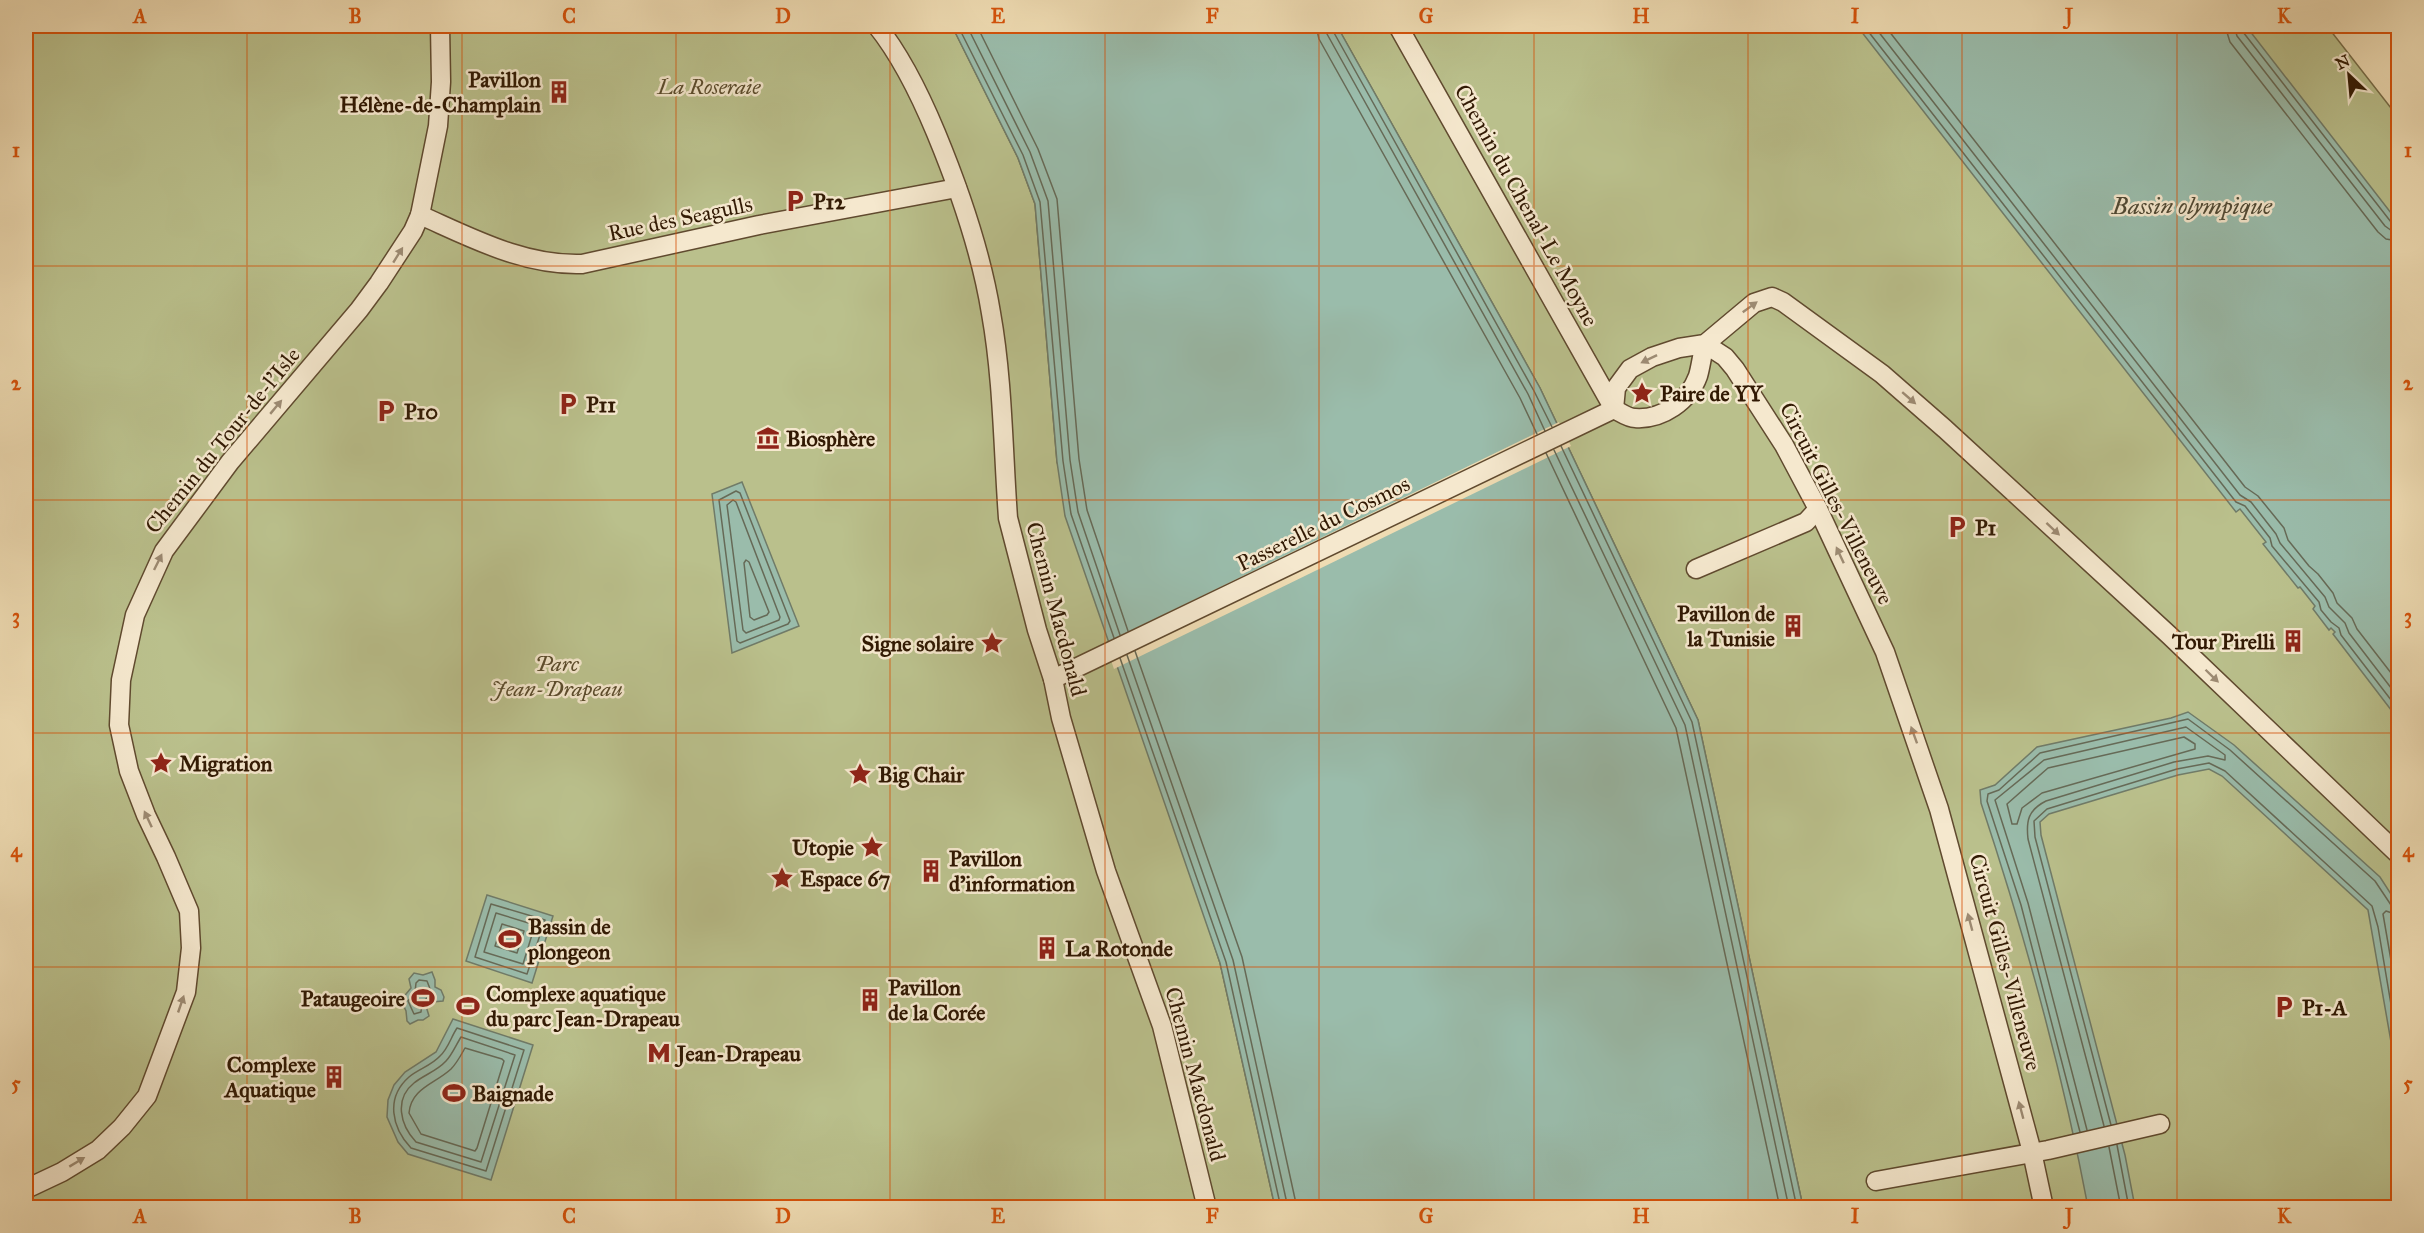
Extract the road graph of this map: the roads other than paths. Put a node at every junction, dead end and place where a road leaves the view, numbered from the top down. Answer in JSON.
{"nodes":[{"id":1,"x":440,"y":26,"type":"edge"},
{"id":2,"x":877,"y":26,"type":"edge"},
{"id":3,"x":1398,"y":26,"type":"edge"},
{"id":4,"x":957,"y":188,"type":"junction"},
{"id":5,"x":420,"y":215,"type":"junction"},
{"id":6,"x":1705,"y":344,"type":"junction"},
{"id":7,"x":1614,"y":409,"type":"junction"},
{"id":8,"x":1818,"y":509,"type":"junction"},
{"id":9,"x":1696,"y":569,"type":"dead end"},
{"id":10,"x":1053,"y":679,"type":"junction"},
{"id":11,"x":2398,"y":854,"type":"edge"},
{"id":12,"x":2160,"y":1124,"type":"dead end"},
{"id":13,"x":2040,"y":1151,"type":"junction"},
{"id":14,"x":1876,"y":1181,"type":"dead end"},
{"id":15,"x":26,"y":1189,"type":"edge"},
{"id":16,"x":1207,"y":1208,"type":"edge"},
{"id":17,"x":2044,"y":1208,"type":"edge"}],
"edges":[{"from":1,"to":5,"type":"street","name":"Chemin du Tour-de-l'Isle"},
{"from":2,"to":4,"type":"street","name":"Chemin Macdonald"},
{"from":3,"to":7,"type":"street","name":"Chemin du Chenal-Le Moyne"},
{"from":4,"to":5,"type":"street","name":"Rue des Seagulls"},
{"from":4,"to":10,"type":"street","name":"Chemin Macdonald"},
{"from":15,"to":5,"type":"street","name":"Chemin du Tour-de-l'Isle","one_way":true},
{"from":6,"to":7,"type":"street","one_way":true},
{"from":6,"to":7,"type":"street"},
{"from":6,"to":8,"type":"street","name":"Circuit Gilles-Villeneuve"},
{"from":6,"to":11,"type":"street","one_way":true},
{"from":7,"to":10,"type":"street","name":"Passerelle du Cosmos"},
{"from":8,"to":9,"type":"street"},
{"from":13,"to":8,"type":"street","name":"Circuit Gilles-Villeneuve","one_way":true},
{"from":10,"to":16,"type":"street","name":"Chemin Macdonald"},
{"from":12,"to":13,"type":"street"},
{"from":13,"to":14,"type":"street"},
{"from":13,"to":17,"type":"street","name":"Circuit Gilles-Villeneuve"}]}
